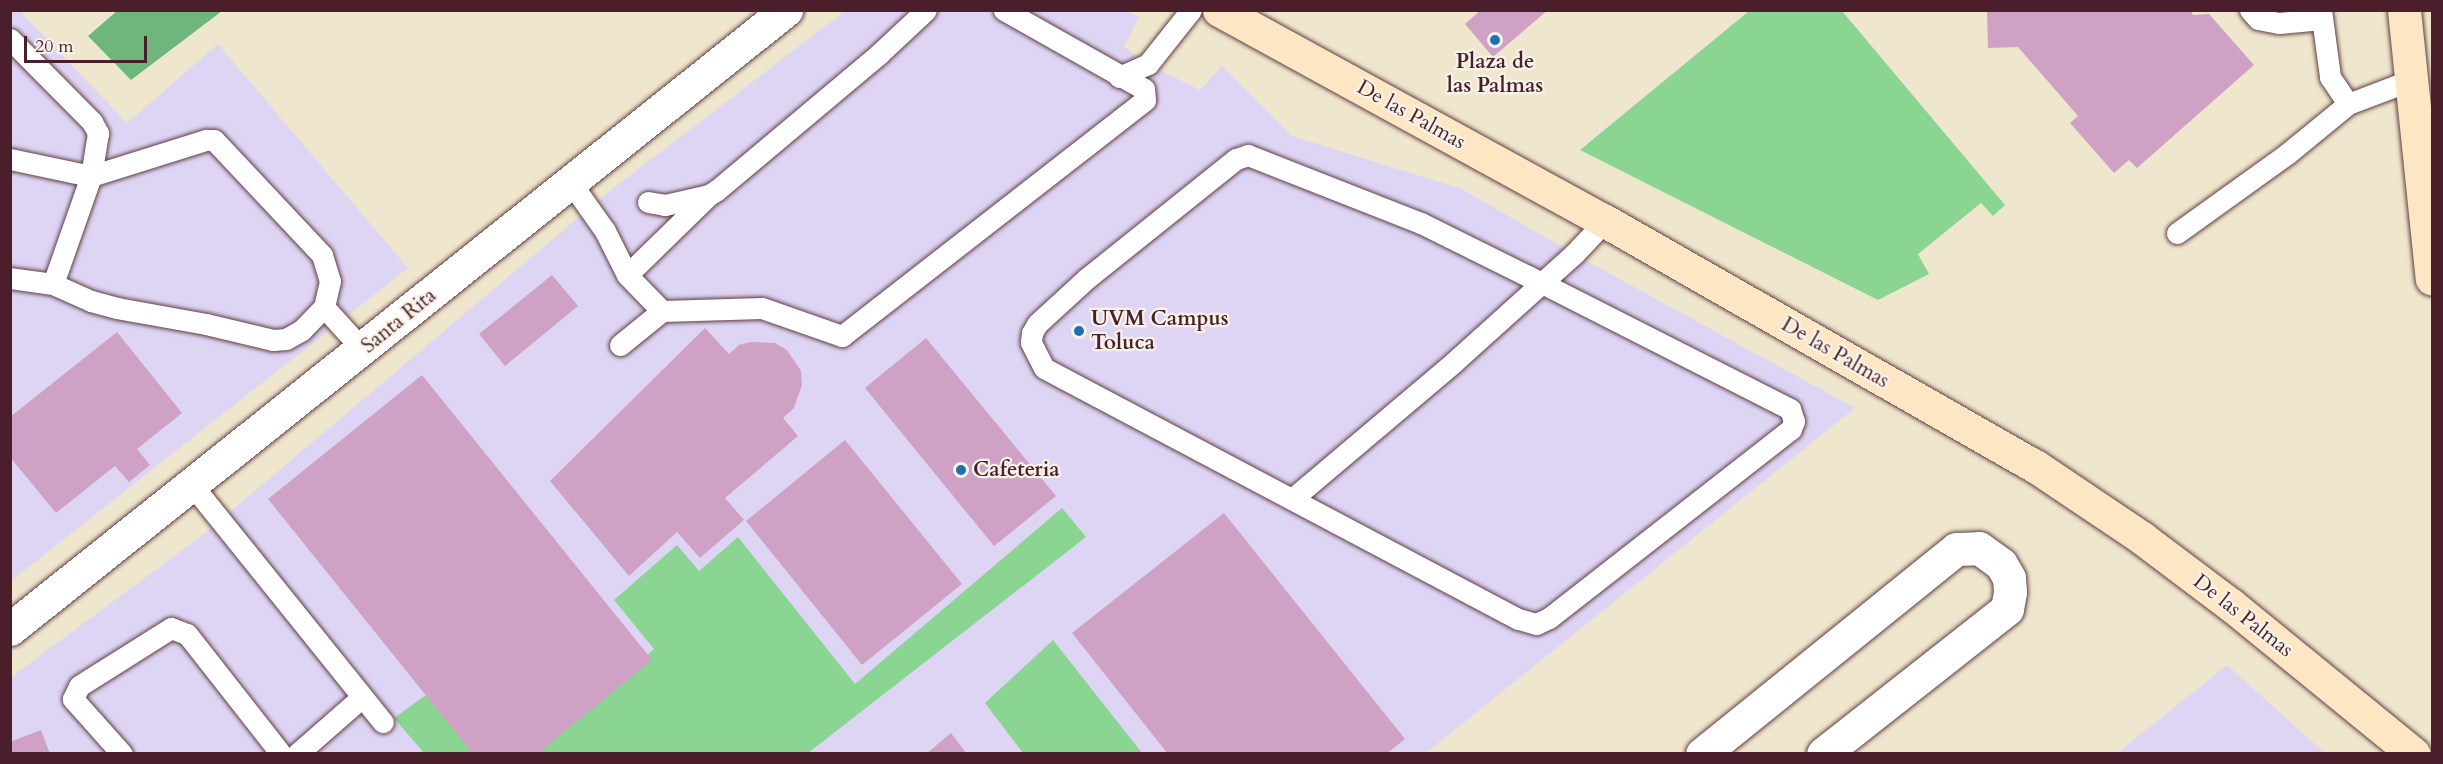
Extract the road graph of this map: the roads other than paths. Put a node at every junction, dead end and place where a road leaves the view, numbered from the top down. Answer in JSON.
{"nodes":[{"id":1,"x":786,"y":10,"type":"edge"},
{"id":2,"x":926,"y":10,"type":"edge"},
{"id":3,"x":1004,"y":10,"type":"edge"},
{"id":4,"x":1191,"y":10,"type":"edge"},
{"id":5,"x":1218,"y":10,"type":"edge"},
{"id":6,"x":2250,"y":10,"type":"edge"},
{"id":7,"x":2404,"y":10,"type":"edge"},
{"id":8,"x":2322,"y":15,"type":"edge"},
{"id":9,"x":10,"y":39,"type":"edge"},
{"id":10,"x":1119,"y":77,"type":"junction"},
{"id":11,"x":2411,"y":80,"type":"junction"},
{"id":12,"x":2348,"y":104,"type":"junction"},
{"id":13,"x":10,"y":159,"type":"edge"},
{"id":14,"x":91,"y":176,"type":"junction"},
{"id":15,"x":571,"y":183,"type":"junction"},
{"id":16,"x":710,"y":195,"type":"junction"},
{"id":17,"x":648,"y":202,"type":"dead end"},
{"id":18,"x":1605,"y":221,"type":"junction"},
{"id":19,"x":2177,"y":232,"type":"dead end"},
{"id":20,"x":627,"y":275,"type":"junction"},
{"id":21,"x":10,"y":278,"type":"edge"},
{"id":22,"x":2433,"y":279,"type":"edge"},
{"id":23,"x":1541,"y":283,"type":"junction"},
{"id":24,"x":53,"y":284,"type":"junction"},
{"id":25,"x":324,"y":306,"type":"junction"},
{"id":26,"x":662,"y":311,"type":"junction"},
{"id":27,"x":620,"y":345,"type":"dead end"},
{"id":28,"x":363,"y":350,"type":"junction"},
{"id":29,"x":193,"y":486,"type":"junction"},
{"id":30,"x":1292,"y":499,"type":"junction"},
{"id":31,"x":10,"y":629,"type":"edge"},
{"id":32,"x":361,"y":698,"type":"junction"},
{"id":33,"x":383,"y":722,"type":"dead end"},
{"id":34,"x":122,"y":753,"type":"edge"},
{"id":35,"x":281,"y":753,"type":"edge"},
{"id":36,"x":297,"y":753,"type":"edge"},
{"id":37,"x":1702,"y":753,"type":"edge"},
{"id":38,"x":1823,"y":753,"type":"edge"},
{"id":39,"x":2414,"y":753,"type":"edge"}],
"edges":[{"from":1,"to":15,"type":"street","name":"Santa Rita"},
{"from":2,"to":16,"type":"lane"},
{"from":3,"to":10,"type":"lane"},
{"from":4,"to":10,"type":"lane"},
{"from":5,"to":18,"type":"street","name":"De las Palmas"},
{"from":6,"to":8,"type":"lane"},
{"from":7,"to":11,"type":"street"},
{"from":8,"to":12,"type":"lane"},
{"from":9,"to":14,"type":"lane"},
{"from":10,"to":26,"type":"lane"},
{"from":11,"to":12,"type":"lane"},
{"from":11,"to":22,"type":"street"},
{"from":12,"to":19,"type":"lane"},
{"from":13,"to":14,"type":"lane"},
{"from":14,"to":24,"type":"lane"},
{"from":14,"to":25,"type":"lane"},
{"from":15,"to":20,"type":"lane"},
{"from":15,"to":28,"type":"street","name":"Santa Rita"},
{"from":16,"to":17,"type":"lane"},
{"from":16,"to":20,"type":"lane"},
{"from":18,"to":23,"type":"lane"},
{"from":18,"to":39,"type":"street","name":"De las Palmas"},
{"from":20,"to":26,"type":"lane"},
{"from":21,"to":24,"type":"lane"},
{"from":23,"to":30,"type":"lane"},
{"from":23,"to":30,"type":"lane"},
{"from":23,"to":30,"type":"lane"},
{"from":24,"to":25,"type":"lane"},
{"from":25,"to":28,"type":"lane"},
{"from":26,"to":27,"type":"lane"},
{"from":28,"to":29,"type":"street","name":"Santa Rita"},
{"from":29,"to":31,"type":"street","name":"Santa Rita"},
{"from":29,"to":32,"type":"lane"},
{"from":32,"to":33,"type":"lane"},
{"from":32,"to":36,"type":"lane"},
{"from":34,"to":35,"type":"lane"},
{"from":37,"to":38,"type":"street"}]}
